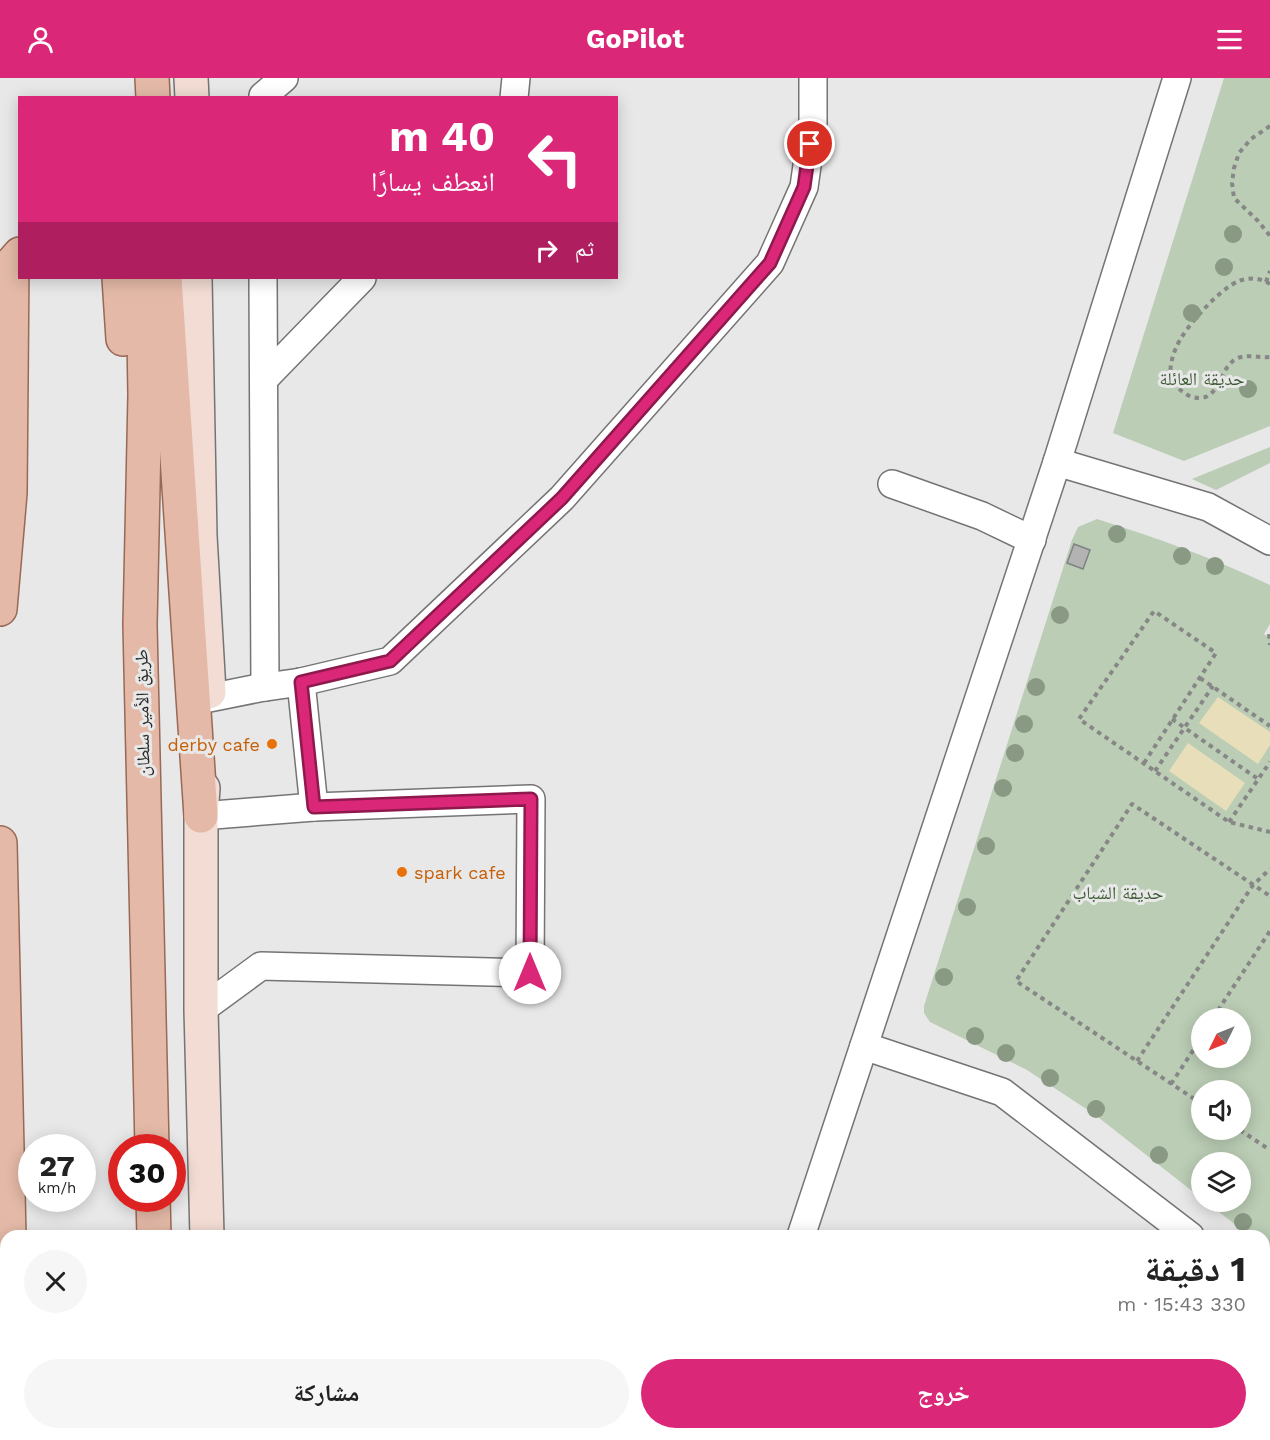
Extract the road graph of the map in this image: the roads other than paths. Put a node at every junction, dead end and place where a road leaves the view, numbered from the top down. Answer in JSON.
{"nodes":[{"id":1,"x":140,"y":78,"type":"edge"},
{"id":2,"x":152,"y":78,"type":"edge"},
{"id":3,"x":191,"y":78,"type":"edge"},
{"id":4,"x":284,"y":78,"type":"edge"},
{"id":5,"x":516,"y":78,"type":"edge"},
{"id":6,"x":813,"y":78,"type":"edge"},
{"id":7,"x":1178,"y":78,"type":"edge"},
{"id":8,"x":140,"y":96,"type":"edge"},
{"id":9,"x":153,"y":96,"type":"edge"},
{"id":10,"x":192,"y":96,"type":"edge"},
{"id":11,"x":263,"y":96,"type":"edge"},
{"id":12,"x":514,"y":96,"type":"edge"},
{"id":13,"x":18,"y":256,"type":"edge"},
{"id":14,"x":119,"y":279,"type":"edge"},
{"id":15,"x":143,"y":279,"type":"edge"},
{"id":16,"x":165,"y":279,"type":"edge"},
{"id":17,"x":195,"y":279,"type":"edge"},
{"id":18,"x":263,"y":279,"type":"edge"},
{"id":19,"x":361,"y":279,"type":"edge"},
{"id":20,"x":264,"y":380,"type":"junction"},
{"id":21,"x":1057,"y":462,"type":"junction"},
{"id":22,"x":892,"y":484,"type":"dead end"},
{"id":23,"x":1032,"y":540,"type":"junction"},
{"id":24,"x":1270,"y":541,"type":"edge"},
{"id":25,"x":0,"y":609,"type":"edge"},
{"id":26,"x":140,"y":626,"type":"junction"},
{"id":27,"x":301,"y":682,"type":"junction"},
{"id":28,"x":265,"y":687,"type":"junction"},
{"id":29,"x":209,"y":698,"type":"junction"},
{"id":30,"x":314,"y":807,"type":"junction"},
{"id":31,"x":201,"y":816,"type":"junction"},
{"id":32,"x":0,"y":843,"type":"edge"},
{"id":33,"x":201,"y":1010,"type":"junction"},
{"id":34,"x":864,"y":1046,"type":"junction"},
{"id":35,"x":152,"y":1134,"type":"edge"},
{"id":36,"x":153,"y":1212,"type":"edge"},
{"id":37,"x":9,"y":1230,"type":"edge"},
{"id":38,"x":154,"y":1230,"type":"edge"},
{"id":39,"x":205,"y":1230,"type":"edge"},
{"id":40,"x":803,"y":1230,"type":"edge"},
{"id":41,"x":1182,"y":1230,"type":"edge"}],
"edges":[{"from":1,"to":8,"type":"main road"},
{"from":2,"to":9,"type":"main road"},
{"from":3,"to":10,"type":"main road"},
{"from":4,"to":11,"type":"street"},
{"from":5,"to":12,"type":"street"},
{"from":6,"to":27,"type":"street"},
{"from":7,"to":21,"type":"street"},
{"from":13,"to":25,"type":"main road"},
{"from":14,"to":26,"type":"main road"},
{"from":15,"to":26,"type":"main road","name":"طريق الأمير سلطان"},
{"from":16,"to":31,"type":"main road"},
{"from":17,"to":29,"type":"main road"},
{"from":18,"to":20,"type":"street"},
{"from":19,"to":20,"type":"street"},
{"from":20,"to":28,"type":"street"},
{"from":21,"to":23,"type":"street"},
{"from":21,"to":24,"type":"street"},
{"from":22,"to":23,"type":"street"},
{"from":23,"to":34,"type":"street"},
{"from":26,"to":35,"type":"main road","name":"طريق الأمير سلطان"},
{"from":27,"to":28,"type":"street"},
{"from":27,"to":30,"type":"street"},
{"from":28,"to":29,"type":"street"},
{"from":29,"to":31,"type":"main road"},
{"from":30,"to":31,"type":"street"},
{"from":30,"to":33,"type":"street"},
{"from":31,"to":33,"type":"main road"},
{"from":32,"to":37,"type":"main road"},
{"from":33,"to":39,"type":"main road"},
{"from":34,"to":40,"type":"street"},
{"from":34,"to":41,"type":"street"},
{"from":36,"to":38,"type":"main road"}]}
